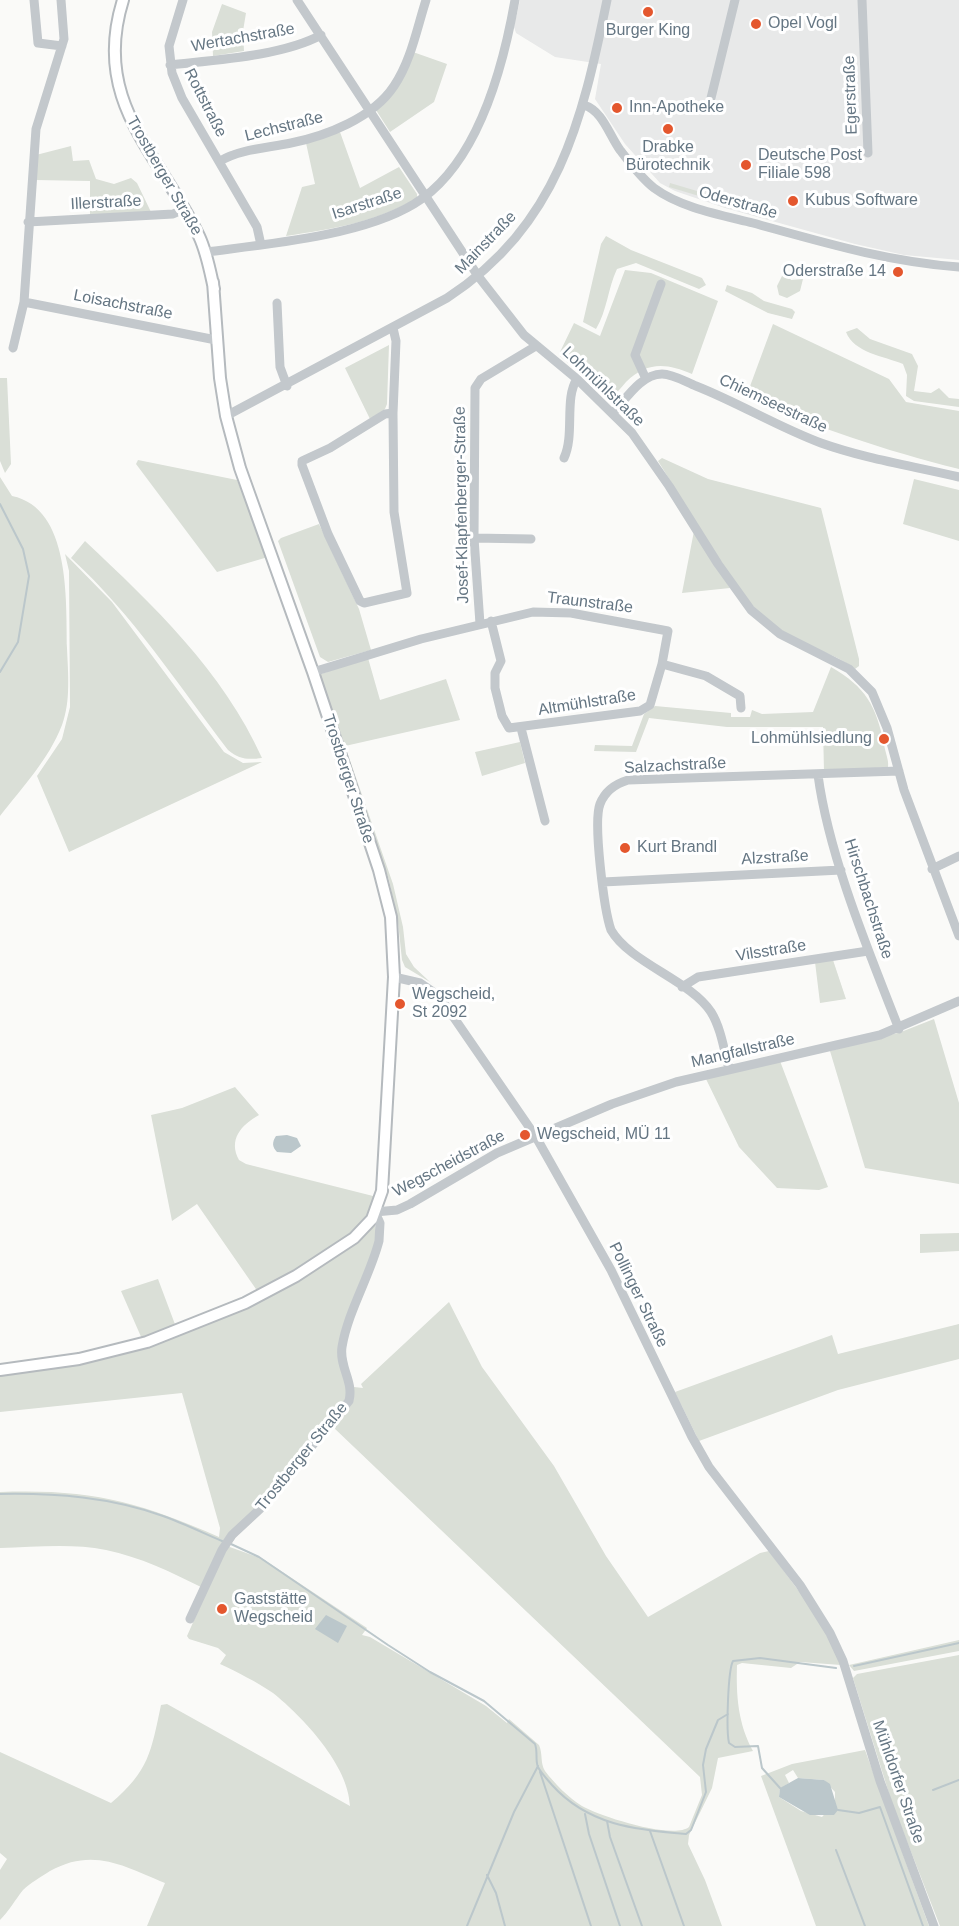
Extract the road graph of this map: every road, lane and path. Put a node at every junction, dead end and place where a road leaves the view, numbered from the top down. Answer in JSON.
{"nodes":[{"id":1,"x":34,"y":0,"type":"edge"},
{"id":2,"x":61,"y":0,"type":"edge"},
{"id":3,"x":123,"y":0,"type":"edge"},
{"id":4,"x":183,"y":0,"type":"edge"},
{"id":5,"x":297,"y":0,"type":"edge"},
{"id":6,"x":426,"y":0,"type":"edge"},
{"id":7,"x":515,"y":0,"type":"edge"},
{"id":8,"x":607,"y":0,"type":"edge"},
{"id":9,"x":735,"y":0,"type":"edge"},
{"id":10,"x":862,"y":0,"type":"edge"},
{"id":11,"x":321,"y":35,"type":"junction"},
{"id":12,"x":62,"y":46,"type":"junction"},
{"id":13,"x":170,"y":65,"type":"junction"},
{"id":14,"x":711,"y":98,"type":"dead end"},
{"id":15,"x":584,"y":105,"type":"junction"},
{"id":16,"x":369,"y":109,"type":"junction"},
{"id":17,"x":868,"y":153,"type":"dead end"},
{"id":18,"x":220,"y":161,"type":"junction"},
{"id":19,"x":425,"y":197,"type":"junction"},
{"id":20,"x":184,"y":209,"type":"junction"},
{"id":21,"x":28,"y":222,"type":"junction"},
{"id":22,"x":261,"y":245,"type":"junction"},
{"id":23,"x":206,"y":252,"type":"junction"},
{"id":24,"x":959,"y":267,"type":"edge"},
{"id":25,"x":478,"y":276,"type":"junction"},
{"id":26,"x":213,"y":282,"type":"junction"},
{"id":27,"x":661,"y":284,"type":"dead end"},
{"id":28,"x":24,"y":302,"type":"junction"},
{"id":29,"x":277,"y":303,"type":"dead end"},
{"id":30,"x":393,"y":328,"type":"junction"},
{"id":31,"x":216,"y":340,"type":"junction"},
{"id":32,"x":536,"y":346,"type":"junction"},
{"id":33,"x":13,"y":348,"type":"dead end"},
{"id":34,"x":218,"y":358,"type":"junction"},
{"id":35,"x":646,"y":379,"type":"junction"},
{"id":36,"x":577,"y":380,"type":"junction"},
{"id":37,"x":287,"y":386,"type":"junction"},
{"id":38,"x":393,"y":413,"type":"junction"},
{"id":39,"x":613,"y":413,"type":"junction"},
{"id":40,"x":226,"y":416,"type":"junction"},
{"id":41,"x":564,"y":458,"type":"dead end"},
{"id":42,"x":959,"y":477,"type":"edge"},
{"id":43,"x":474,"y":538,"type":"junction"},
{"id":44,"x":531,"y":539,"type":"dead end"},
{"id":45,"x":491,"y":621,"type":"junction"},
{"id":46,"x":480,"y":624,"type":"junction"},
{"id":47,"x":662,"y":664,"type":"junction"},
{"id":48,"x":313,"y":672,"type":"junction"},
{"id":49,"x":741,"y":708,"type":"dead end"},
{"id":50,"x":521,"y":728,"type":"junction"},
{"id":51,"x":899,"y":771,"type":"junction"},
{"id":52,"x":818,"y":775,"type":"junction"},
{"id":53,"x":545,"y":821,"type":"dead end"},
{"id":54,"x":959,"y":856,"type":"edge"},
{"id":55,"x":933,"y":869,"type":"junction"},
{"id":56,"x":841,"y":870,"type":"junction"},
{"id":57,"x":603,"y":882,"type":"junction"},
{"id":58,"x":959,"y":936,"type":"edge"},
{"id":59,"x":868,"y":951,"type":"junction"},
{"id":60,"x":394,"y":976,"type":"junction"},
{"id":61,"x":682,"y":987,"type":"junction"},
{"id":62,"x":959,"y":1001,"type":"edge"},
{"id":63,"x":899,"y":1029,"type":"junction"},
{"id":64,"x":729,"y":1069,"type":"junction"},
{"id":65,"x":536,"y":1137,"type":"junction"},
{"id":66,"x":375,"y":1212,"type":"junction"},
{"id":67,"x":0,"y":1370,"type":"edge"},
{"id":68,"x":190,"y":1619,"type":"dead end"},
{"id":69,"x":837,"y":1647,"type":"joint"},
{"id":70,"x":934,"y":1926,"type":"edge"}],
"edges":[{"from":1,"to":12,"type":"street"},
{"from":2,"to":12,"type":"street"},
{"from":3,"to":20,"type":"main road","name":"Trostberger Straße"},
{"from":4,"to":13,"type":"street","name":"Rottstraße"},
{"from":5,"to":11,"type":"street","name":"Lohmühlstraße"},
{"from":6,"to":16,"type":"street","name":"Lechstraße"},
{"from":7,"to":19,"type":"street","name":"Isarstraße"},
{"from":8,"to":15,"type":"street","name":"Mainstraße"},
{"from":9,"to":14,"type":"street"},
{"from":10,"to":17,"type":"street","name":"Egerstraße"},
{"from":11,"to":13,"type":"street","name":"Wertachstraße"},
{"from":11,"to":16,"type":"street","name":"Lohmühlstraße"},
{"from":12,"to":21,"type":"street"},
{"from":13,"to":18,"type":"street","name":"Rottstraße"},
{"from":15,"to":24,"type":"street","name":"Oderstraße"},
{"from":15,"to":25,"type":"street","name":"Mainstraße"},
{"from":16,"to":18,"type":"street","name":"Lechstraße"},
{"from":16,"to":19,"type":"street","name":"Lohmühlstraße"},
{"from":18,"to":22,"type":"street","name":"Rottstraße"},
{"from":19,"to":22,"type":"street","name":"Isarstraße"},
{"from":19,"to":25,"type":"street","name":"Lohmühlstraße"},
{"from":20,"to":21,"type":"street","name":"Illerstraße"},
{"from":20,"to":23,"type":"main road","name":"Trostberger Straße"},
{"from":21,"to":28,"type":"street"},
{"from":22,"to":23,"type":"street","name":"Isarstraße"},
{"from":23,"to":26,"type":"main road","name":"Trostberger Straße"},
{"from":25,"to":30,"type":"street","name":"Mainstraße"},
{"from":25,"to":32,"type":"street","name":"Lohmühlstraße"},
{"from":26,"to":31,"type":"main road","name":"Trostberger Straße"},
{"from":26,"to":34,"type":"main road","name":"Trostberger Straße"},
{"from":27,"to":35,"type":"street"},
{"from":28,"to":31,"type":"street","name":"Loisachstraße"},
{"from":28,"to":33,"type":"street"},
{"from":29,"to":37,"type":"street"},
{"from":30,"to":37,"type":"street","name":"Mainstraße"},
{"from":30,"to":38,"type":"street"},
{"from":31,"to":34,"type":"main road","name":"Trostberger Straße"},
{"from":32,"to":36,"type":"street","name":"Lohmühlstraße"},
{"from":32,"to":43,"type":"street","name":"Josef-Klapfenberger-Straße"},
{"from":34,"to":40,"type":"main road","name":"Trostberger Straße"},
{"from":35,"to":39,"type":"street"},
{"from":35,"to":42,"type":"street","name":"Chiemseestraße"},
{"from":36,"to":39,"type":"street","name":"Lohmühlstraße"},
{"from":36,"to":41,"type":"street"},
{"from":37,"to":40,"type":"street","name":"Mainstraße"},
{"from":38,"to":38,"type":"street"},
{"from":39,"to":51,"type":"street","name":"Lohmühlstraße"},
{"from":40,"to":48,"type":"main road","name":"Trostberger Straße"},
{"from":43,"to":44,"type":"street"},
{"from":43,"to":46,"type":"street","name":"Josef-Klapfenberger-Straße"},
{"from":45,"to":46,"type":"street","name":"Traunstraße"},
{"from":45,"to":47,"type":"street","name":"Traunstraße"},
{"from":45,"to":50,"type":"street","name":"Altmühlstraße"},
{"from":46,"to":48,"type":"street","name":"Traunstraße"},
{"from":47,"to":49,"type":"street"},
{"from":47,"to":50,"type":"street","name":"Altmühlstraße"},
{"from":48,"to":60,"type":"main road","name":"Trostberger Straße"},
{"from":50,"to":53,"type":"street","name":"Altmühlstraße"},
{"from":51,"to":52,"type":"street","name":"Salzachstraße"},
{"from":51,"to":55,"type":"street"},
{"from":52,"to":56,"type":"street","name":"Hirschbachstraße"},
{"from":52,"to":57,"type":"street","name":"Salzachstraße"},
{"from":54,"to":55,"type":"street"},
{"from":55,"to":58,"type":"street"},
{"from":56,"to":57,"type":"street","name":"Alzstraße"},
{"from":56,"to":59,"type":"street","name":"Hirschbachstraße"},
{"from":57,"to":61,"type":"street","name":"Salzachstraße"},
{"from":59,"to":61,"type":"street","name":"Vilsstraße"},
{"from":59,"to":63,"type":"street","name":"Hirschbachstraße"},
{"from":60,"to":65,"type":"street","name":"Pollinger Straße"},
{"from":60,"to":66,"type":"main road","name":"Trostberger Straße"},
{"from":61,"to":64,"type":"street","name":"Salzachstraße"},
{"from":62,"to":63,"type":"street","name":"Mangfallstraße"},
{"from":63,"to":64,"type":"street","name":"Mangfallstraße"},
{"from":64,"to":65,"type":"street","name":"Mangfallstraße"},
{"from":65,"to":66,"type":"street","name":"Wegscheidstraße"},
{"from":65,"to":69,"type":"street","name":"Pollinger Straße"},
{"from":66,"to":67,"type":"main road","name":"Trostberger Straße"},
{"from":66,"to":68,"type":"street","name":"Trostberger Straße"},
{"from":69,"to":70,"type":"street","name":"Mühldorfer Straße"}]}
